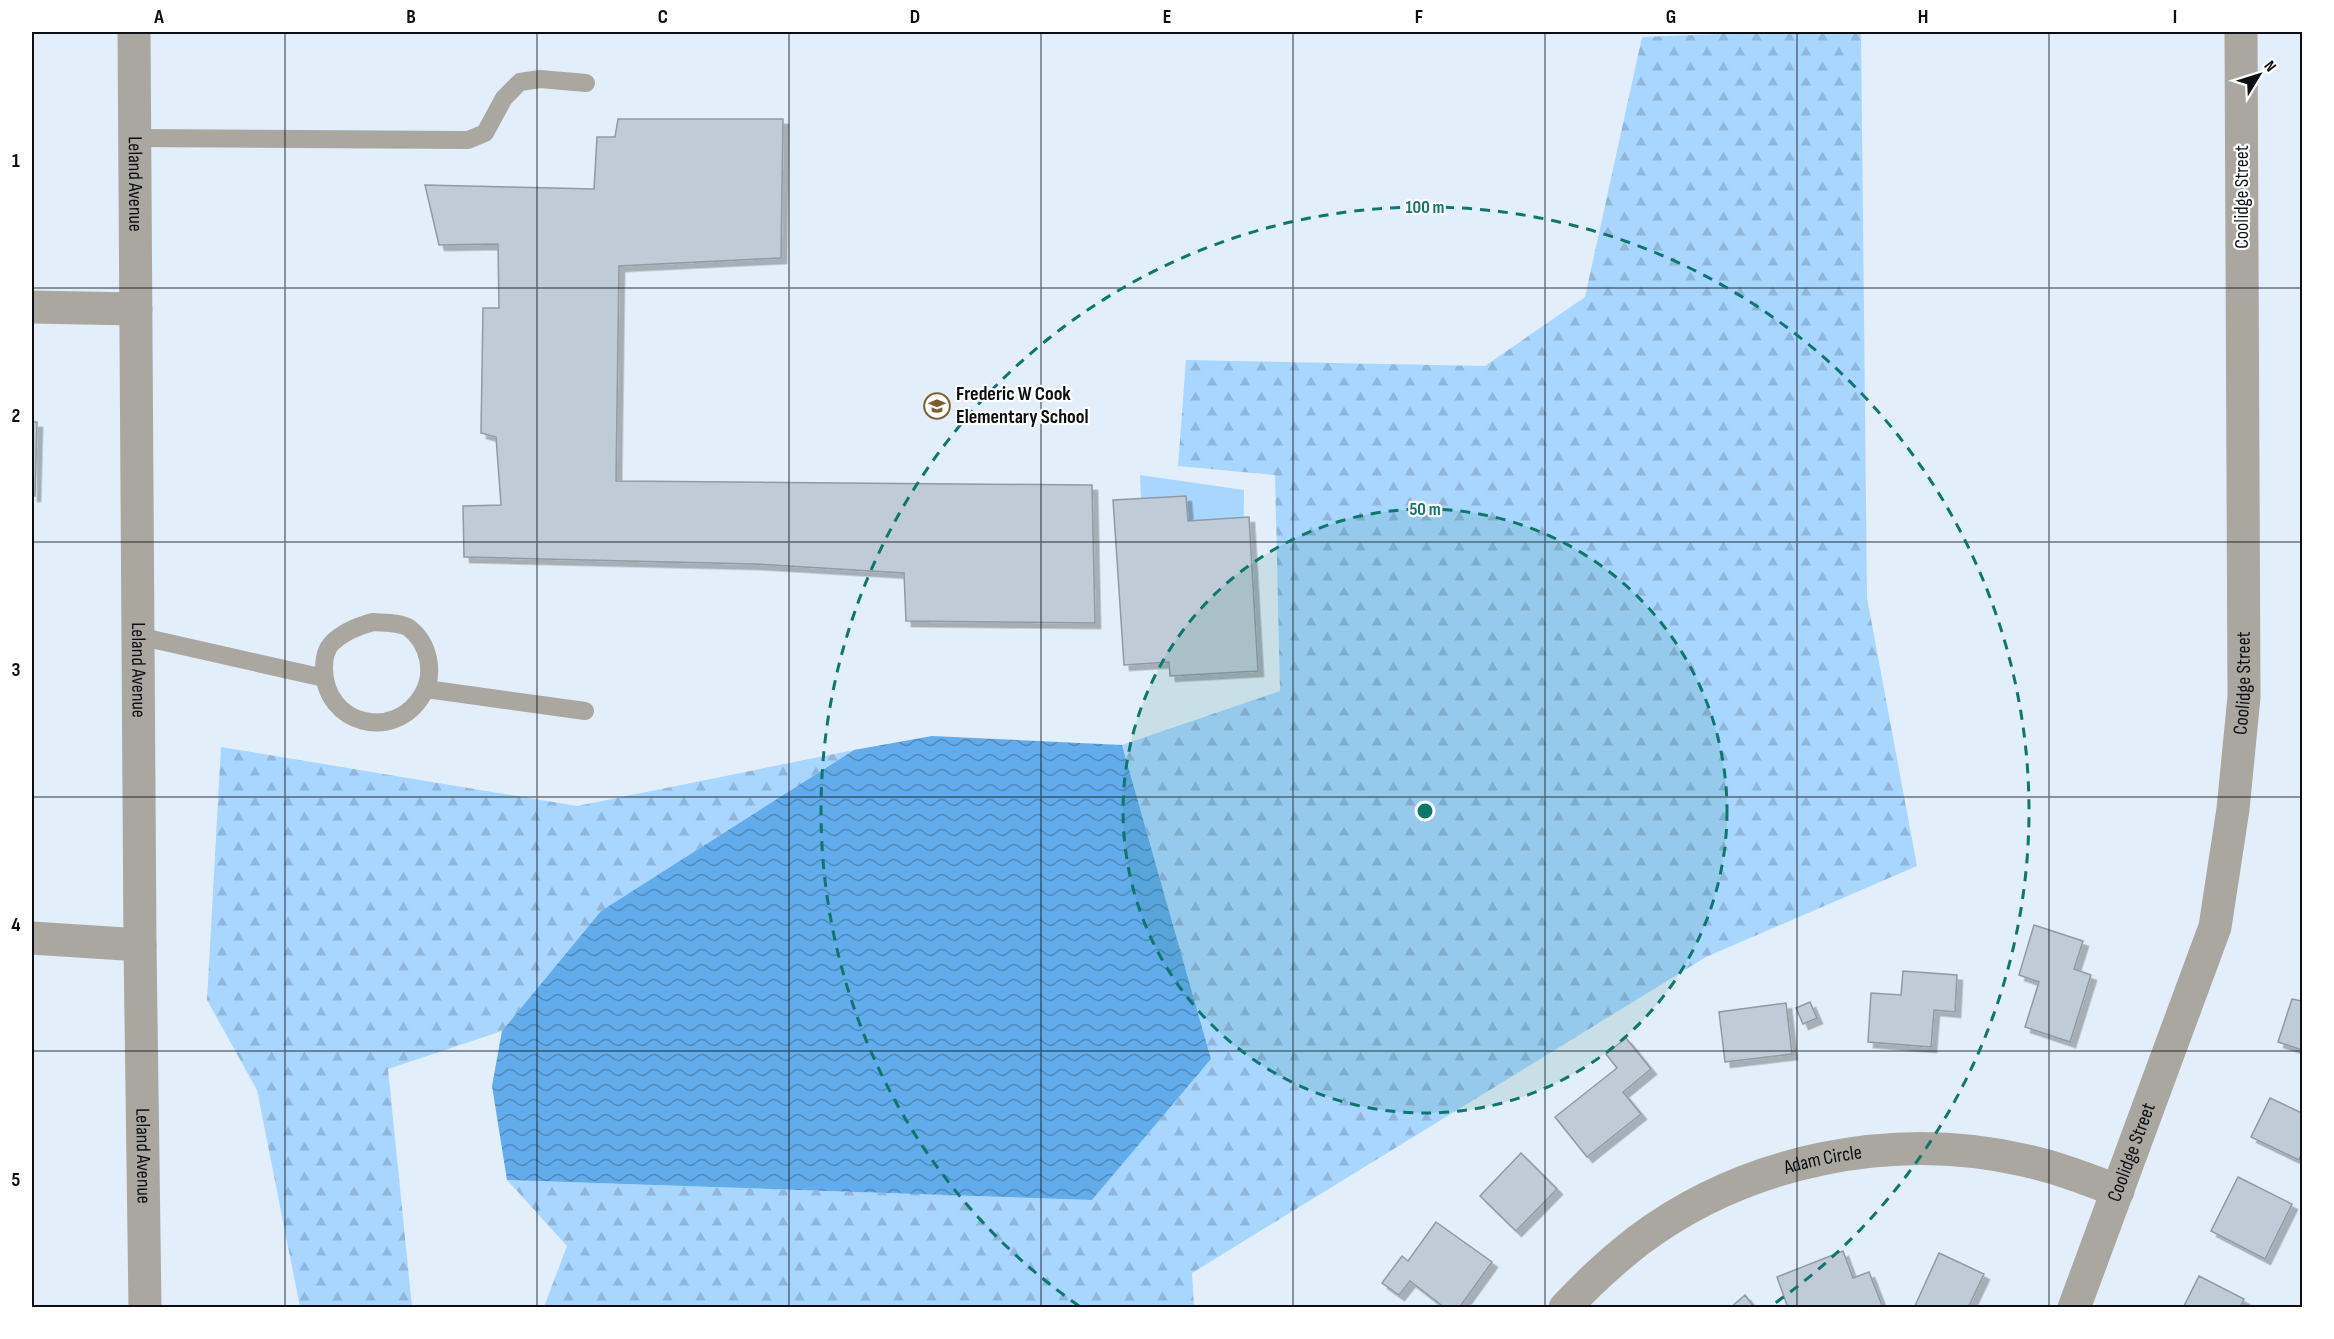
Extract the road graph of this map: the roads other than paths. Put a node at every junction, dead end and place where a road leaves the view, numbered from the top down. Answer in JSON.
{"nodes":[{"id":1,"x":134,"y":32,"type":"edge"},
{"id":2,"x":2241,"y":32,"type":"edge"},
{"id":3,"x":586,"y":83,"type":"dead end"},
{"id":4,"x":135,"y":138,"type":"junction"},
{"id":5,"x":32,"y":307,"type":"edge"},
{"id":6,"x":136,"y":309,"type":"junction"},
{"id":7,"x":138,"y":636,"type":"junction"},
{"id":8,"x":324,"y":678,"type":"junction"},
{"id":9,"x":426,"y":689,"type":"junction"},
{"id":10,"x":585,"y":711,"type":"dead end"},
{"id":11,"x":32,"y":938,"type":"edge"},
{"id":12,"x":140,"y":945,"type":"junction"},
{"id":13,"x":2118,"y":1191,"type":"junction"},
{"id":14,"x":145,"y":1308,"type":"edge"},
{"id":15,"x":1565,"y":1308,"type":"edge"},
{"id":16,"x":2074,"y":1308,"type":"edge"}],
"edges":[{"from":1,"to":4,"type":"street","name":"Leland Avenue"},
{"from":2,"to":13,"type":"street","name":"Coolidge Street"},
{"from":3,"to":4,"type":"lane"},
{"from":4,"to":6,"type":"street","name":"Leland Avenue"},
{"from":5,"to":6,"type":"street"},
{"from":6,"to":7,"type":"street","name":"Leland Avenue"},
{"from":7,"to":8,"type":"lane"},
{"from":7,"to":12,"type":"street","name":"Leland Avenue"},
{"from":8,"to":9,"type":"lane"},
{"from":8,"to":9,"type":"lane"},
{"from":9,"to":10,"type":"lane"},
{"from":11,"to":12,"type":"street"},
{"from":12,"to":14,"type":"street","name":"Leland Avenue"},
{"from":13,"to":15,"type":"street","name":"Adam Circle"},
{"from":13,"to":16,"type":"street","name":"Coolidge Street"}]}
